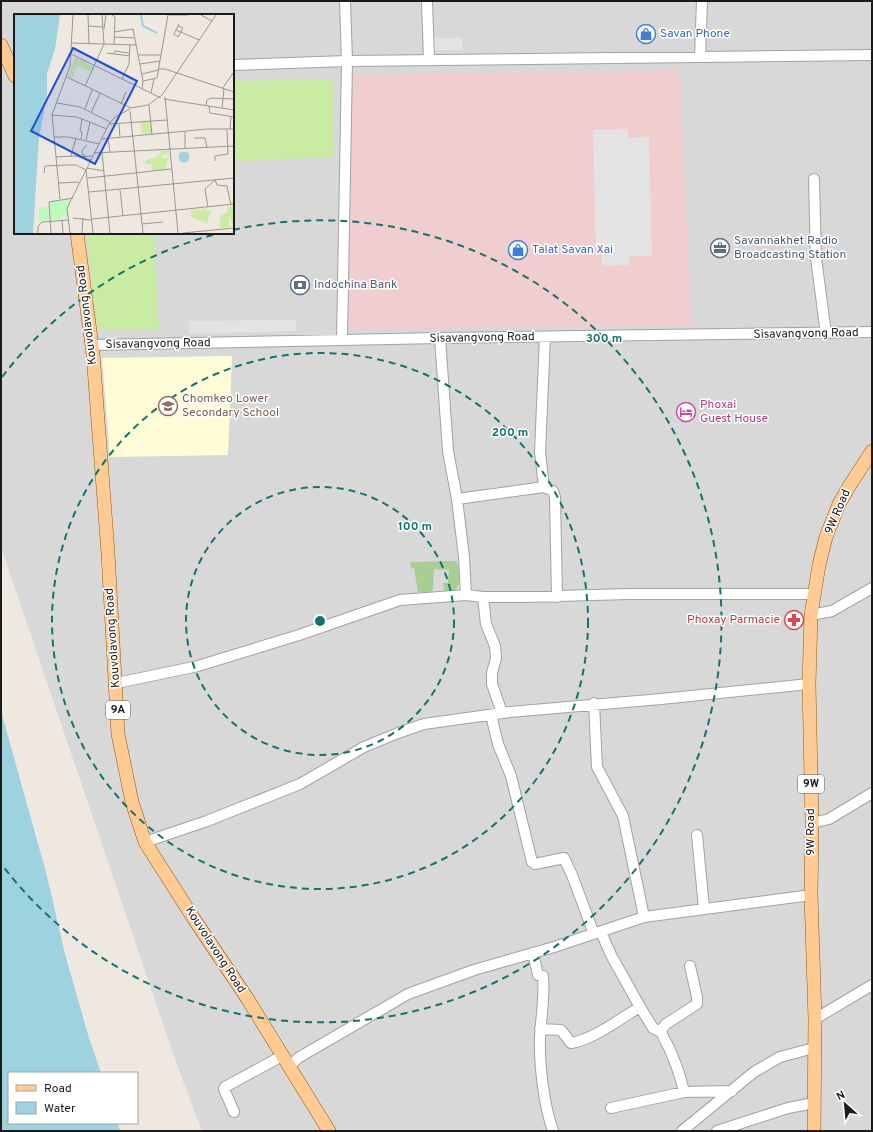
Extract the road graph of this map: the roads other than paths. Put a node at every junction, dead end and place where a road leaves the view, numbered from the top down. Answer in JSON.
{"nodes":[{"id":1,"x":345,"y":1,"type":"edge"},
{"id":2,"x":427,"y":1,"type":"edge"},
{"id":3,"x":702,"y":1,"type":"edge"},
{"id":4,"x":1,"y":45,"type":"edge"},
{"id":5,"x":872,"y":55,"type":"edge"},
{"id":6,"x":700,"y":57,"type":"junction"},
{"id":7,"x":429,"y":60,"type":"junction"},
{"id":8,"x":347,"y":61,"type":"junction"},
{"id":9,"x":234,"y":65,"type":"edge"},
{"id":10,"x":14,"y":73,"type":"edge"},
{"id":11,"x":814,"y":179,"type":"dead end"},
{"id":12,"x":77,"y":234,"type":"edge"},
{"id":13,"x":872,"y":332,"type":"edge"},
{"id":14,"x":826,"y":334,"type":"junction"},
{"id":15,"x":545,"y":337,"type":"junction"},
{"id":16,"x":440,"y":338,"type":"junction"},
{"id":17,"x":342,"y":340,"type":"junction"},
{"id":18,"x":92,"y":345,"type":"junction"},
{"id":19,"x":872,"y":451,"type":"edge"},
{"id":20,"x":544,"y":487,"type":"junction"},
{"id":21,"x":457,"y":499,"type":"junction"},
{"id":22,"x":872,"y":588,"type":"edge"},
{"id":23,"x":813,"y":594,"type":"junction"},
{"id":24,"x":466,"y":595,"type":"junction"},
{"id":25,"x":483,"y":597,"type":"junction"},
{"id":26,"x":557,"y":597,"type":"junction"},
{"id":27,"x":811,"y":615,"type":"junction"},
{"id":28,"x":117,"y":683,"type":"junction"},
{"id":29,"x":809,"y":684,"type":"junction"},
{"id":30,"x":594,"y":704,"type":"junction"},
{"id":31,"x":502,"y":713,"type":"junction"},
{"id":32,"x":491,"y":715,"type":"junction"},
{"id":33,"x":872,"y":793,"type":"edge"},
{"id":34,"x":812,"y":823,"type":"junction"},
{"id":35,"x":697,"y":835,"type":"dead end"},
{"id":36,"x":145,"y":842,"type":"junction"},
{"id":37,"x":811,"y":895,"type":"junction"},
{"id":38,"x":704,"y":908,"type":"junction"},
{"id":39,"x":644,"y":917,"type":"junction"},
{"id":40,"x":597,"y":933,"type":"junction"},
{"id":41,"x":533,"y":953,"type":"junction"},
{"id":42,"x":690,"y":966,"type":"dead end"},
{"id":43,"x":872,"y":985,"type":"edge"},
{"id":44,"x":640,"y":1007,"type":"junction"},
{"id":45,"x":815,"y":1019,"type":"junction"},
{"id":46,"x":540,"y":1029,"type":"junction"},
{"id":47,"x":661,"y":1032,"type":"junction"},
{"id":48,"x":814,"y":1048,"type":"junction"},
{"id":49,"x":285,"y":1062,"type":"junction"},
{"id":50,"x":732,"y":1091,"type":"junction"},
{"id":51,"x":684,"y":1092,"type":"junction"},
{"id":52,"x":814,"y":1103,"type":"junction"},
{"id":53,"x":610,"y":1108,"type":"dead end"},
{"id":54,"x":234,"y":1112,"type":"dead end"},
{"id":55,"x":329,"y":1131,"type":"edge"},
{"id":56,"x":553,"y":1131,"type":"edge"},
{"id":57,"x":682,"y":1131,"type":"edge"},
{"id":58,"x":717,"y":1131,"type":"edge"},
{"id":59,"x":814,"y":1131,"type":"edge"}],
"edges":[{"from":1,"to":8,"type":"street"},
{"from":2,"to":7,"type":"street"},
{"from":3,"to":6,"type":"street"},
{"from":4,"to":10,"type":"main road"},
{"from":5,"to":6,"type":"street"},
{"from":6,"to":7,"type":"street"},
{"from":7,"to":8,"type":"street"},
{"from":8,"to":9,"type":"street"},
{"from":8,"to":17,"type":"street"},
{"from":11,"to":14,"type":"street"},
{"from":12,"to":18,"type":"main road","name":"Kouvolavong Road","number":"9A"},
{"from":13,"to":14,"type":"street","name":"Sisavangvong Road"},
{"from":14,"to":15,"type":"street","name":"Sisavangvong Road"},
{"from":15,"to":16,"type":"street","name":"Sisavangvong Road"},
{"from":15,"to":20,"type":"street"},
{"from":16,"to":17,"type":"street","name":"Sisavangvong Road"},
{"from":16,"to":21,"type":"street"},
{"from":17,"to":18,"type":"street","name":"Sisavangvong Road"},
{"from":18,"to":28,"type":"main road","name":"Kouvolavong Road","number":"9A"},
{"from":19,"to":23,"type":"main road","name":"9W Road","number":"9W"},
{"from":20,"to":21,"type":"street"},
{"from":20,"to":26,"type":"street"},
{"from":21,"to":24,"type":"street"},
{"from":22,"to":27,"type":"street"},
{"from":23,"to":26,"type":"street"},
{"from":23,"to":27,"type":"main road","name":"9W Road","number":"9W"},
{"from":24,"to":25,"type":"street"},
{"from":24,"to":28,"type":"street"},
{"from":25,"to":26,"type":"street"},
{"from":25,"to":31,"type":"street"},
{"from":27,"to":29,"type":"main road","name":"9W Road","number":"9W"},
{"from":28,"to":36,"type":"main road","name":"Kouvolavong Road","number":"9A"},
{"from":29,"to":30,"type":"street"},
{"from":29,"to":34,"type":"main road","name":"9W Road","number":"9W"},
{"from":30,"to":31,"type":"street"},
{"from":30,"to":39,"type":"street"},
{"from":31,"to":32,"type":"street"},
{"from":32,"to":36,"type":"street"},
{"from":32,"to":40,"type":"street"},
{"from":33,"to":34,"type":"street"},
{"from":34,"to":37,"type":"main road","name":"9W Road","number":"9W"},
{"from":35,"to":38,"type":"street"},
{"from":36,"to":49,"type":"main road","name":"Kouvolavong Road","number":"9A"},
{"from":37,"to":38,"type":"street"},
{"from":37,"to":45,"type":"main road","name":"9W Road","number":"9W"},
{"from":38,"to":39,"type":"street"},
{"from":39,"to":40,"type":"street"},
{"from":40,"to":41,"type":"street"},
{"from":40,"to":44,"type":"street"},
{"from":41,"to":46,"type":"street"},
{"from":41,"to":49,"type":"street"},
{"from":42,"to":47,"type":"street"},
{"from":43,"to":45,"type":"street"},
{"from":44,"to":46,"type":"street"},
{"from":44,"to":47,"type":"street"},
{"from":45,"to":48,"type":"main road","name":"9W Road","number":"9W"},
{"from":46,"to":56,"type":"street"},
{"from":47,"to":51,"type":"street"},
{"from":48,"to":50,"type":"street"},
{"from":48,"to":52,"type":"main road","name":"9W Road","number":"9W"},
{"from":49,"to":54,"type":"street"},
{"from":49,"to":55,"type":"main road","name":"Kouvolavong Road","number":"9A"},
{"from":50,"to":51,"type":"street"},
{"from":50,"to":57,"type":"street"},
{"from":51,"to":53,"type":"street"},
{"from":52,"to":58,"type":"street"},
{"from":52,"to":59,"type":"main road","name":"9W Road","number":"9W"}]}
